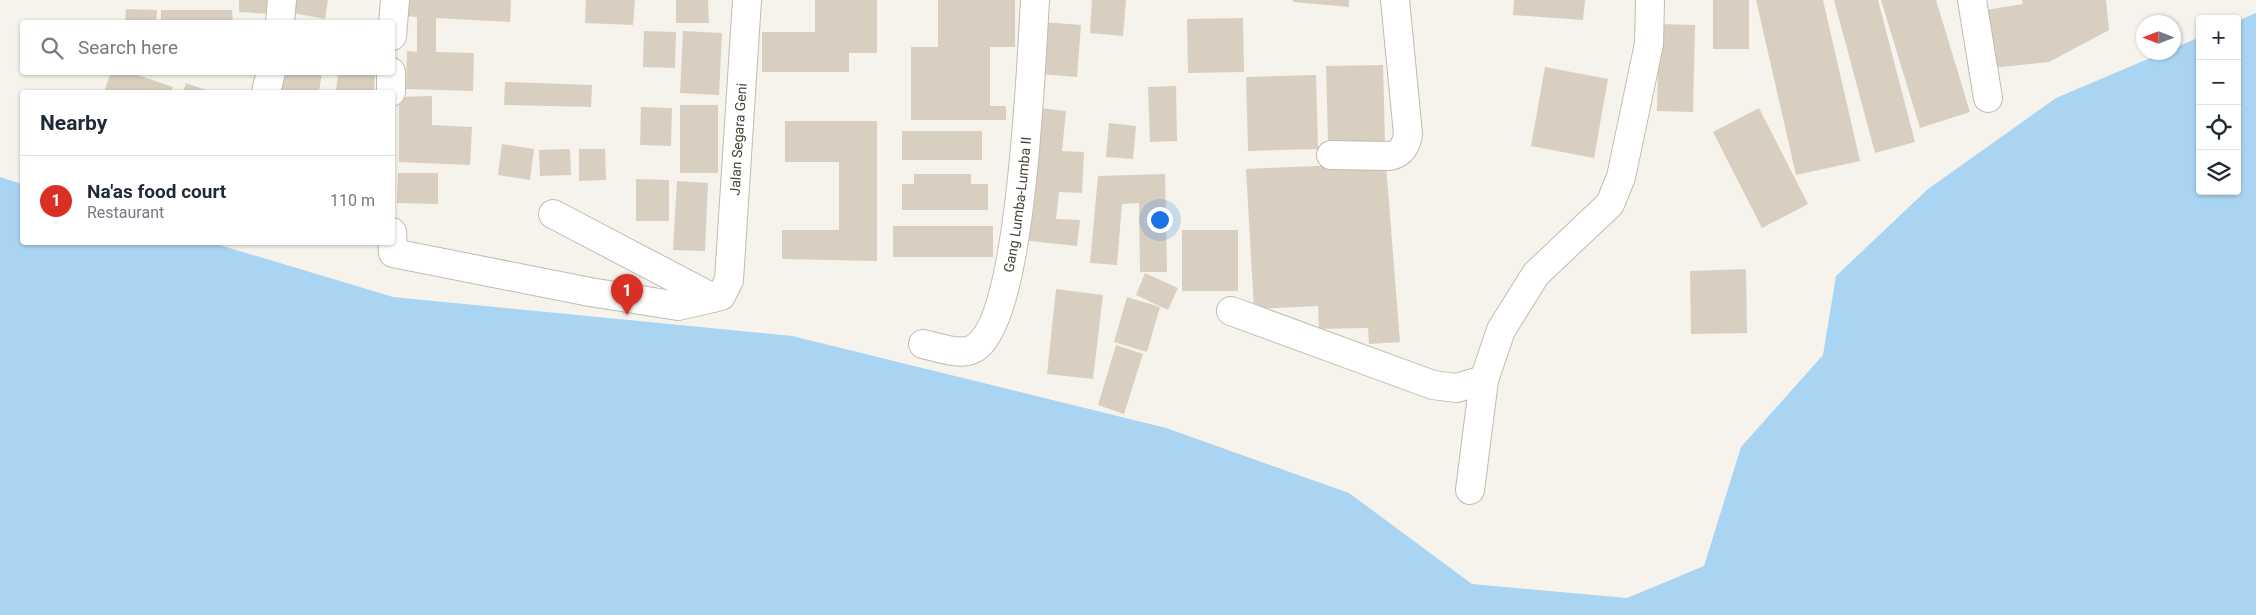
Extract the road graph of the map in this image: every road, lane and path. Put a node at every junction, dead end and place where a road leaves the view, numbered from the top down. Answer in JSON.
{"nodes":[{"id":1,"x":282,"y":0,"type":"edge"},
{"id":2,"x":395,"y":0,"type":"edge"},
{"id":3,"x":746,"y":0,"type":"edge"},
{"id":4,"x":1035,"y":0,"type":"edge"},
{"id":5,"x":1395,"y":0,"type":"edge"},
{"id":6,"x":1650,"y":0,"type":"edge"},
{"id":7,"x":1972,"y":0,"type":"edge"},
{"id":8,"x":280,"y":20,"type":"edge"},
{"id":9,"x":393,"y":20,"type":"edge"},
{"id":10,"x":270,"y":75,"type":"edge"},
{"id":11,"x":391,"y":75,"type":"edge"},
{"id":12,"x":266,"y":90,"type":"edge"},
{"id":13,"x":391,"y":90,"type":"edge"},
{"id":14,"x":1988,"y":98,"type":"dead end"},
{"id":15,"x":1331,"y":156,"type":"dead end"},
{"id":16,"x":553,"y":214,"type":"dead end"},
{"id":17,"x":395,"y":243,"type":"edge"},
{"id":18,"x":721,"y":289,"type":"junction"},
{"id":19,"x":1231,"y":311,"type":"dead end"},
{"id":20,"x":923,"y":344,"type":"dead end"},
{"id":21,"x":1484,"y":380,"type":"junction"},
{"id":22,"x":1470,"y":490,"type":"dead end"}],
"edges":[{"from":1,"to":8,"type":"street"},
{"from":2,"to":9,"type":"street"},
{"from":3,"to":18,"type":"street","name":"Jalan Segara Geni"},
{"from":4,"to":20,"type":"street","name":"Gang Lumba-Lumba II"},
{"from":5,"to":15,"type":"street"},
{"from":6,"to":21,"type":"street"},
{"from":7,"to":14,"type":"street"},
{"from":10,"to":12,"type":"street"},
{"from":11,"to":13,"type":"street"},
{"from":16,"to":18,"type":"street"},
{"from":17,"to":18,"type":"street"},
{"from":19,"to":21,"type":"street"},
{"from":21,"to":22,"type":"street"}]}
